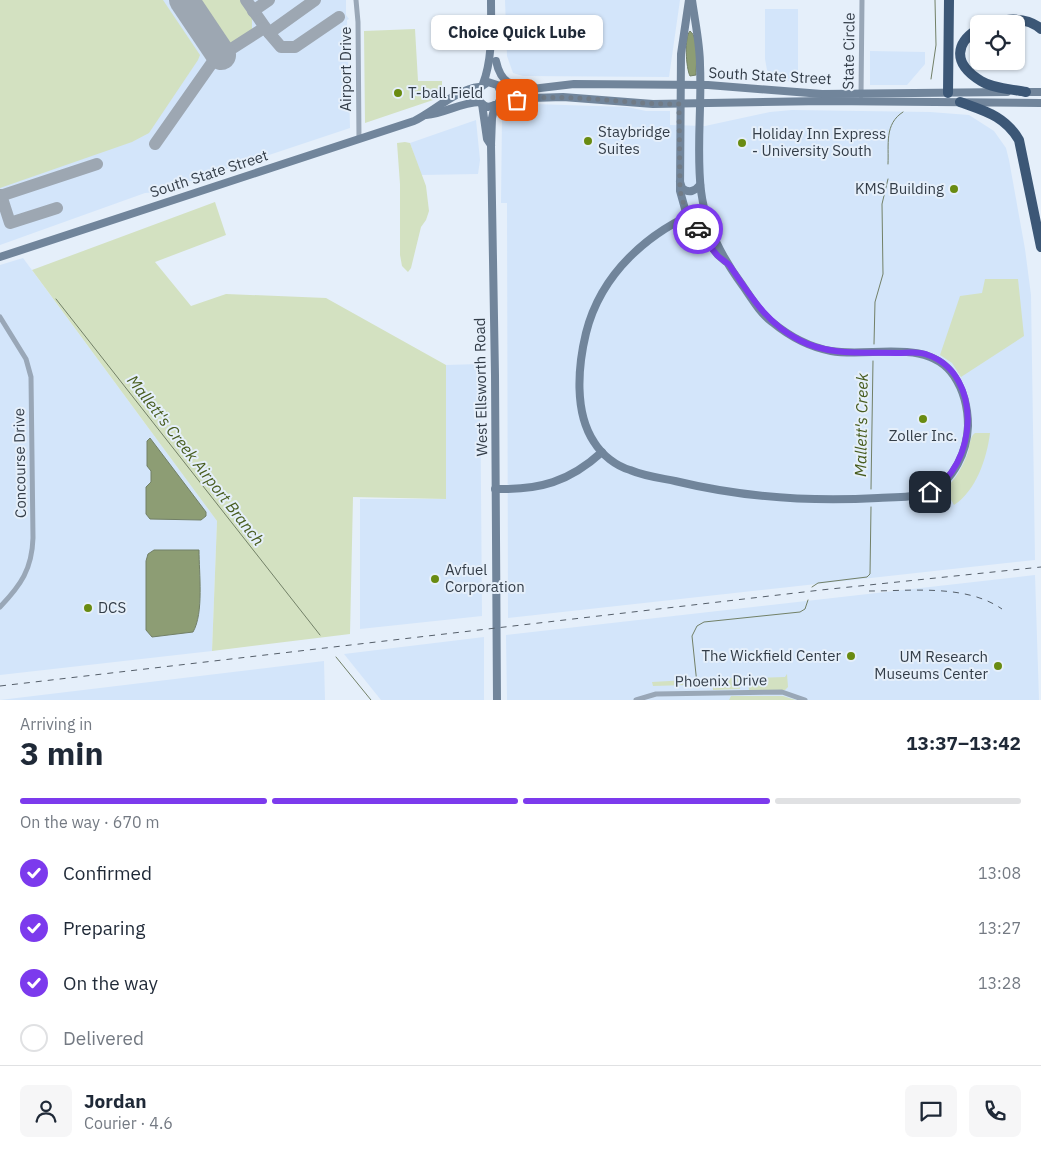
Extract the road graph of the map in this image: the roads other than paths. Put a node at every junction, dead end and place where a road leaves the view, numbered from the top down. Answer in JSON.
{"nodes":[{"id":1,"x":356,"y":0,"type":"edge"},
{"id":2,"x":490,"y":0,"type":"edge"},
{"id":3,"x":691,"y":0,"type":"edge"},
{"id":4,"x":862,"y":0,"type":"edge"},
{"id":5,"x":949,"y":0,"type":"edge"},
{"id":6,"x":1026,"y":11,"type":"dead end"},
{"id":7,"x":966,"y":26,"type":"dead end"},
{"id":8,"x":1041,"y":29,"type":"edge"},
{"id":9,"x":684,"y":30,"type":"junction"},
{"id":10,"x":492,"y":45,"type":"junction"},
{"id":11,"x":700,"y":50,"type":"junction"},
{"id":12,"x":496,"y":61,"type":"junction"},
{"id":13,"x":585,"y":84,"type":"junction"},
{"id":14,"x":497,"y":85,"type":"junction"},
{"id":15,"x":562,"y":85,"type":"junction"},
{"id":16,"x":614,"y":85,"type":"junction"},
{"id":17,"x":680,"y":85,"type":"junction"},
{"id":18,"x":700,"y":85,"type":"junction"},
{"id":19,"x":481,"y":86,"type":"junction"},
{"id":20,"x":548,"y":87,"type":"junction"},
{"id":21,"x":774,"y":90,"type":"junction"},
{"id":22,"x":1034,"y":92,"type":"edge"},
{"id":23,"x":948,"y":93,"type":"junction"},
{"id":24,"x":554,"y":97,"type":"junction"},
{"id":25,"x":860,"y":97,"type":"junction"},
{"id":26,"x":536,"y":98,"type":"junction"},
{"id":27,"x":880,"y":98,"type":"junction"},
{"id":28,"x":609,"y":100,"type":"junction"},
{"id":29,"x":960,"y":102,"type":"junction"},
{"id":30,"x":481,"y":103,"type":"junction"},
{"id":31,"x":700,"y":103,"type":"junction"},
{"id":32,"x":723,"y":103,"type":"junction"},
{"id":33,"x":1038,"y":103,"type":"edge"},
{"id":34,"x":496,"y":104,"type":"junction"},
{"id":35,"x":679,"y":104,"type":"junction"},
{"id":36,"x":426,"y":115,"type":"junction"},
{"id":37,"x":359,"y":139,"type":"junction"},
{"id":38,"x":491,"y":145,"type":"junction"},
{"id":39,"x":680,"y":181,"type":"junction"},
{"id":40,"x":700,"y":185,"type":"junction"},
{"id":41,"x":704,"y":209,"type":"junction"},
{"id":42,"x":687,"y":216,"type":"junction"},
{"id":43,"x":1041,"y":247,"type":"edge"},
{"id":44,"x":0,"y":257,"type":"edge"},
{"id":45,"x":728,"y":264,"type":"junction"},
{"id":46,"x":0,"y":317,"type":"edge"},
{"id":47,"x":602,"y":452,"type":"junction"},
{"id":48,"x":495,"y":489,"type":"junction"},
{"id":49,"x":0,"y":607,"type":"edge"},
{"id":50,"x":497,"y":700,"type":"edge"},
{"id":51,"x":636,"y":700,"type":"edge"},
{"id":52,"x":805,"y":700,"type":"edge"}],
"edges":[{"from":1,"to":37,"type":"street","name":"Airport Drive"},
{"from":2,"to":10,"type":"main road"},
{"from":3,"to":9,"type":"main road"},
{"from":3,"to":11,"type":"main road"},
{"from":4,"to":25,"type":"street","name":"State Circle"},
{"from":5,"to":23,"type":"highway"},
{"from":6,"to":8,"type":"highway"},
{"from":7,"to":22,"type":"highway"},
{"from":9,"to":11,"type":"main road"},
{"from":9,"to":17,"type":"main road"},
{"from":10,"to":12,"type":"main road"},
{"from":10,"to":19,"type":"main road"},
{"from":11,"to":18,"type":"main road"},
{"from":12,"to":14,"type":"main road"},
{"from":12,"to":20,"type":"main road"},
{"from":13,"to":15,"type":"main road","name":"South State Street"},
{"from":13,"to":16,"type":"main road","name":"South State Street"},
{"from":13,"to":24,"type":"main road"},
{"from":14,"to":19,"type":"main road"},
{"from":14,"to":20,"type":"main road","name":"South State Street"},
{"from":14,"to":34,"type":"main road"},
{"from":15,"to":20,"type":"main road","name":"South State Street"},
{"from":15,"to":26,"type":"main road"},
{"from":16,"to":17,"type":"main road","name":"South State Street"},
{"from":16,"to":28,"type":"main road"},
{"from":17,"to":18,"type":"main road","name":"South State Street"},
{"from":17,"to":35,"type":"main road"},
{"from":18,"to":21,"type":"main road","name":"South State Street"},
{"from":18,"to":31,"type":"main road"},
{"from":19,"to":30,"type":"main road"},
{"from":19,"to":36,"type":"main road","name":"South State Street"},
{"from":21,"to":25,"type":"main road","name":"South State Street"},
{"from":21,"to":32,"type":"main road"},
{"from":22,"to":23,"type":"main road","name":"South State Street"},
{"from":23,"to":27,"type":"main road","name":"South State Street"},
{"from":23,"to":29,"type":"main road"},
{"from":24,"to":26,"type":"main road","name":"South State Street"},
{"from":24,"to":28,"type":"main road","name":"South State Street"},
{"from":25,"to":27,"type":"main road","name":"South State Street"},
{"from":25,"to":32,"type":"main road","name":"South State Street"},
{"from":26,"to":34,"type":"main road","name":"South State Street"},
{"from":27,"to":29,"type":"main road","name":"South State Street"},
{"from":28,"to":35,"type":"main road","name":"South State Street"},
{"from":29,"to":33,"type":"main road","name":"South State Street"},
{"from":29,"to":43,"type":"highway"},
{"from":30,"to":34,"type":"main road"},
{"from":30,"to":36,"type":"main road","name":"South State Street"},
{"from":30,"to":38,"type":"main road","name":"West Ellsworth Road"},
{"from":31,"to":32,"type":"main road","name":"South State Street"},
{"from":31,"to":35,"type":"main road","name":"South State Street"},
{"from":31,"to":40,"type":"main road"},
{"from":34,"to":38,"type":"main road","name":"West Ellsworth Road"},
{"from":35,"to":39,"type":"main road"},
{"from":36,"to":37,"type":"main road","name":"South State Street"},
{"from":37,"to":44,"type":"main road","name":"South State Street"},
{"from":38,"to":48,"type":"main road","name":"West Ellsworth Road"},
{"from":39,"to":40,"type":"main road"},
{"from":39,"to":42,"type":"main road"},
{"from":40,"to":41,"type":"main road"},
{"from":41,"to":42,"type":"main road"},
{"from":41,"to":45,"type":"main road"},
{"from":42,"to":45,"type":"main road"},
{"from":42,"to":47,"type":"main road"},
{"from":45,"to":47,"type":"main road"},
{"from":46,"to":49,"type":"street","name":"Concourse Drive"},
{"from":47,"to":48,"type":"main road"},
{"from":48,"to":50,"type":"main road","name":"West Ellsworth Road"},
{"from":51,"to":52,"type":"street","name":"Phoenix Drive"}]}
